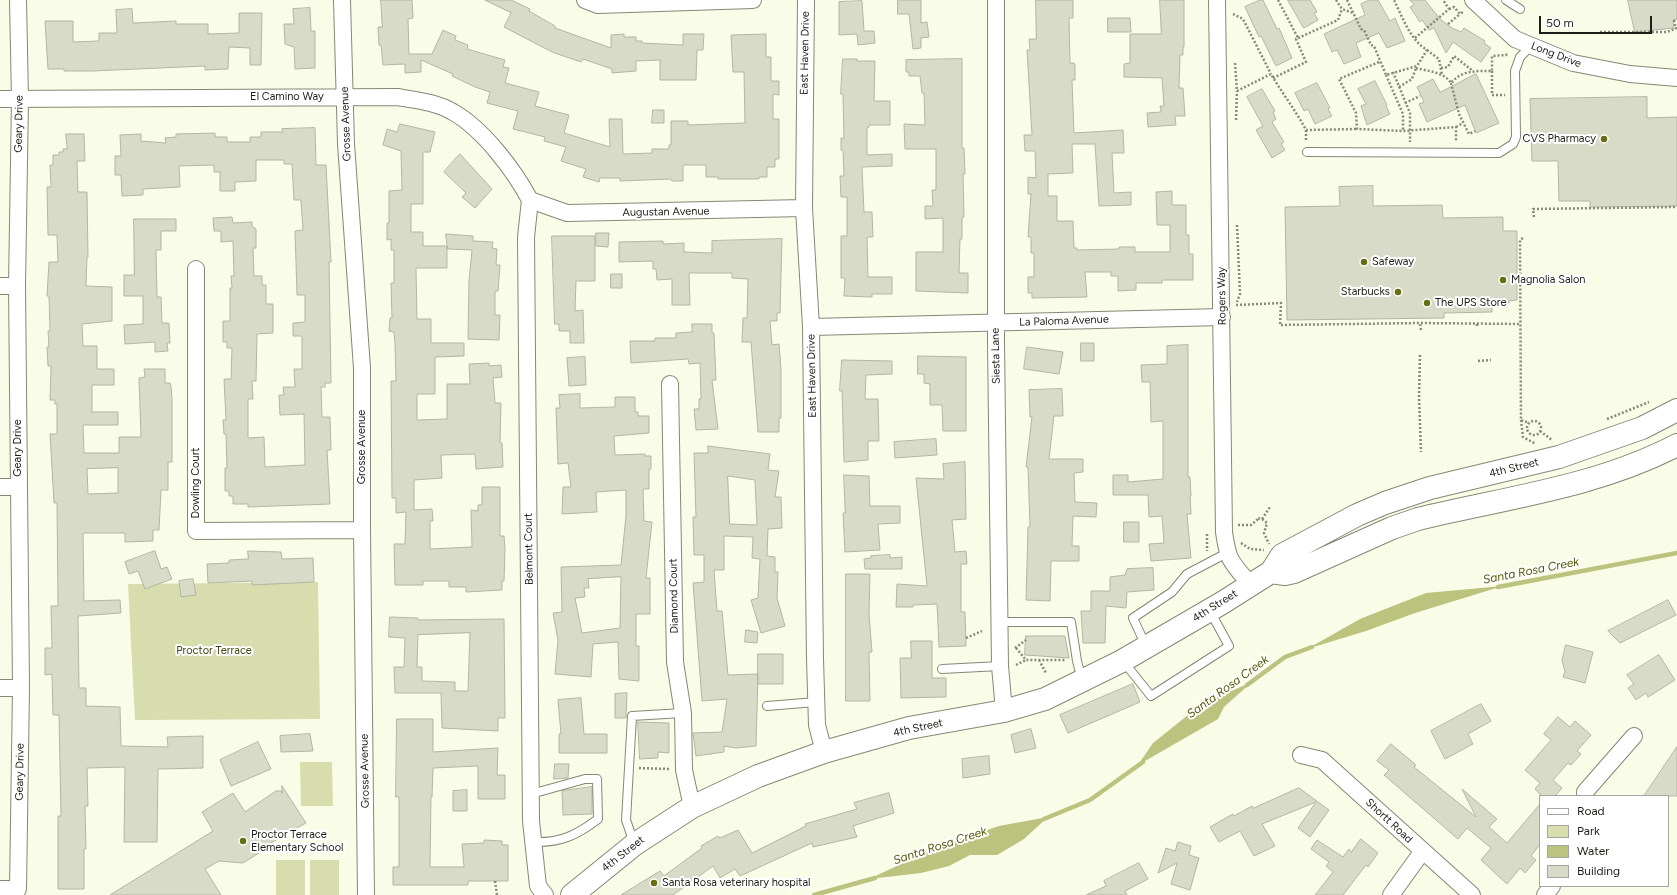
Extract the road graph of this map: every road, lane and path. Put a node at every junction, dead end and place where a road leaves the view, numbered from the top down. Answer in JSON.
{"nodes":[{"id":1,"x":18,"y":0,"type":"edge"},
{"id":2,"x":342,"y":0,"type":"edge"},
{"id":3,"x":585,"y":0,"type":"edge"},
{"id":4,"x":753,"y":0,"type":"edge"},
{"id":5,"x":806,"y":0,"type":"edge"},
{"id":6,"x":996,"y":0,"type":"edge"},
{"id":7,"x":1217,"y":0,"type":"edge"},
{"id":8,"x":1278,"y":0,"type":"edge"},
{"id":9,"x":1336,"y":0,"type":"edge"},
{"id":10,"x":1347,"y":0,"type":"edge"},
{"id":11,"x":1394,"y":0,"type":"edge"},
{"id":12,"x":1443,"y":0,"type":"edge"},
{"id":13,"x":1506,"y":0,"type":"edge"},
{"id":14,"x":1470,"y":5,"type":"edge"},
{"id":15,"x":1232,"y":7,"type":"dead end"},
{"id":16,"x":1342,"y":9,"type":"junction"},
{"id":17,"x":1449,"y":9,"type":"junction"},
{"id":18,"x":1520,"y":9,"type":"dead end"},
{"id":19,"x":1231,"y":13,"type":"junction"},
{"id":20,"x":1353,"y":13,"type":"junction"},
{"id":21,"x":1460,"y":14,"type":"junction"},
{"id":22,"x":1674,"y":20,"type":"dead end"},
{"id":23,"x":1232,"y":21,"type":"dead end"},
{"id":24,"x":1448,"y":24,"type":"dead end"},
{"id":25,"x":1676,"y":28,"type":"edge"},
{"id":26,"x":1600,"y":32,"type":"dead end"},
{"id":27,"x":1298,"y":38,"type":"junction"},
{"id":28,"x":1415,"y":38,"type":"junction"},
{"id":29,"x":1508,"y":46,"type":"dead end"},
{"id":30,"x":1531,"y":46,"type":"junction"},
{"id":31,"x":1427,"y":50,"type":"junction"},
{"id":32,"x":1234,"y":60,"type":"dead end"},
{"id":33,"x":1379,"y":62,"type":"junction"},
{"id":34,"x":1416,"y":67,"type":"junction"},
{"id":35,"x":1441,"y":68,"type":"junction"},
{"id":36,"x":1473,"y":70,"type":"junction"},
{"id":37,"x":1492,"y":71,"type":"junction"},
{"id":38,"x":1393,"y":72,"type":"junction"},
{"id":39,"x":1271,"y":74,"type":"junction"},
{"id":40,"x":1386,"y":75,"type":"junction"},
{"id":41,"x":1442,"y":75,"type":"junction"},
{"id":42,"x":1273,"y":78,"type":"junction"},
{"id":43,"x":1677,"y":78,"type":"edge"},
{"id":44,"x":1451,"y":82,"type":"junction"},
{"id":45,"x":1399,"y":87,"type":"junction"},
{"id":46,"x":1420,"y":96,"type":"dead end"},
{"id":47,"x":1507,"y":96,"type":"dead end"},
{"id":48,"x":345,"y":97,"type":"junction"},
{"id":49,"x":0,"y":99,"type":"edge"},
{"id":50,"x":20,"y":99,"type":"junction"},
{"id":51,"x":1405,"y":103,"type":"junction"},
{"id":52,"x":1464,"y":123,"type":"junction"},
{"id":53,"x":1456,"y":127,"type":"junction"},
{"id":54,"x":1358,"y":129,"type":"junction"},
{"id":55,"x":1403,"y":131,"type":"junction"},
{"id":56,"x":1411,"y":131,"type":"junction"},
{"id":57,"x":1475,"y":131,"type":"dead end"},
{"id":58,"x":1458,"y":145,"type":"dead end"},
{"id":59,"x":1307,"y":152,"type":"dead end"},
{"id":60,"x":1409,"y":152,"type":"junction"},
{"id":61,"x":530,"y":200,"type":"junction"},
{"id":62,"x":1677,"y":206,"type":"edge"},
{"id":63,"x":804,"y":208,"type":"junction"},
{"id":64,"x":1534,"y":217,"type":"dead end"},
{"id":65,"x":1524,"y":238,"type":"dead end"},
{"id":66,"x":196,"y":269,"type":"dead end"},
{"id":67,"x":0,"y":286,"type":"edge"},
{"id":68,"x":17,"y":286,"type":"junction"},
{"id":69,"x":1229,"y":314,"type":"junction"},
{"id":70,"x":996,"y":323,"type":"junction"},
{"id":71,"x":1420,"y":323,"type":"junction"},
{"id":72,"x":1477,"y":324,"type":"junction"},
{"id":73,"x":1521,"y":324,"type":"junction"},
{"id":74,"x":811,"y":327,"type":"junction"},
{"id":75,"x":1477,"y":328,"type":"dead end"},
{"id":76,"x":1420,"y":330,"type":"dead end"},
{"id":77,"x":1420,"y":355,"type":"dead end"},
{"id":78,"x":1491,"y":360,"type":"dead end"},
{"id":79,"x":1478,"y":361,"type":"dead end"},
{"id":80,"x":670,"y":384,"type":"dead end"},
{"id":81,"x":1655,"y":400,"type":"dead end"},
{"id":82,"x":1677,"y":410,"type":"edge"},
{"id":83,"x":1521,"y":420,"type":"junction"},
{"id":84,"x":1603,"y":421,"type":"dead end"},
{"id":85,"x":1529,"y":424,"type":"junction"},
{"id":86,"x":1540,"y":432,"type":"junction"},
{"id":87,"x":1559,"y":438,"type":"dead end"},
{"id":88,"x":1552,"y":440,"type":"junction"},
{"id":89,"x":1547,"y":442,"type":"dead end"},
{"id":90,"x":1542,"y":443,"type":"dead end"},
{"id":91,"x":1536,"y":444,"type":"junction"},
{"id":92,"x":1677,"y":445,"type":"edge"},
{"id":93,"x":1530,"y":446,"type":"dead end"},
{"id":94,"x":1421,"y":452,"type":"dead end"},
{"id":95,"x":0,"y":487,"type":"edge"},
{"id":96,"x":18,"y":487,"type":"junction"},
{"id":97,"x":1270,"y":507,"type":"dead end"},
{"id":98,"x":1239,"y":519,"type":"dead end"},
{"id":99,"x":1262,"y":519,"type":"junction"},
{"id":100,"x":362,"y":530,"type":"junction"},
{"id":101,"x":1237,"y":538,"type":"dead end"},
{"id":102,"x":1227,"y":553,"type":"junction"},
{"id":103,"x":1271,"y":572,"type":"junction"},
{"id":104,"x":1250,"y":584,"type":"junction"},
{"id":105,"x":1209,"y":610,"type":"junction"},
{"id":106,"x":1000,"y":622,"type":"junction"},
{"id":107,"x":982,"y":631,"type":"dead end"},
{"id":108,"x":966,"y":638,"type":"dead end"},
{"id":109,"x":1026,"y":640,"type":"dead end"},
{"id":110,"x":1146,"y":647,"type":"junction"},
{"id":111,"x":1026,"y":660,"type":"junction"},
{"id":112,"x":1039,"y":660,"type":"junction"},
{"id":113,"x":1069,"y":660,"type":"dead end"},
{"id":114,"x":1122,"y":661,"type":"junction"},
{"id":115,"x":1006,"y":668,"type":"junction"},
{"id":116,"x":942,"y":669,"type":"dead end"},
{"id":117,"x":1046,"y":673,"type":"dead end"},
{"id":118,"x":1082,"y":681,"type":"junction"},
{"id":119,"x":0,"y":688,"type":"edge"},
{"id":120,"x":22,"y":688,"type":"junction"},
{"id":121,"x":816,"y":702,"type":"junction"},
{"id":122,"x":767,"y":706,"type":"dead end"},
{"id":123,"x":1004,"y":711,"type":"junction"},
{"id":124,"x":683,"y":713,"type":"junction"},
{"id":125,"x":1634,"y":736,"type":"dead end"},
{"id":126,"x":824,"y":752,"type":"junction"},
{"id":127,"x":1301,"y":755,"type":"dead end"},
{"id":128,"x":628,"y":768,"type":"junction"},
{"id":129,"x":672,"y":776,"type":"dead end"},
{"id":130,"x":531,"y":794,"type":"junction"},
{"id":131,"x":1585,"y":795,"type":"edge"},
{"id":132,"x":692,"y":807,"type":"junction"},
{"id":133,"x":533,"y":842,"type":"junction"},
{"id":134,"x":634,"y":844,"type":"junction"},
{"id":135,"x":1422,"y":852,"type":"junction"},
{"id":136,"x":496,"y":881,"type":"dead end"},
{"id":137,"x":1551,"y":887,"type":"edge"},
{"id":138,"x":0,"y":889,"type":"edge"},
{"id":139,"x":16,"y":892,"type":"edge"},
{"id":140,"x":366,"y":895,"type":"edge"},
{"id":141,"x":497,"y":895,"type":"edge"},
{"id":142,"x":546,"y":895,"type":"edge"},
{"id":143,"x":572,"y":895,"type":"edge"},
{"id":144,"x":1391,"y":895,"type":"edge"},
{"id":145,"x":1472,"y":895,"type":"edge"},
{"id":146,"x":1545,"y":895,"type":"edge"}],
"edges":[{"from":1,"to":50,"type":"street","name":"Geary Drive"},
{"from":2,"to":48,"type":"street","name":"Grosse Avenue"},
{"from":3,"to":4,"type":"street"},
{"from":5,"to":63,"type":"street","name":"East Haven Drive"},
{"from":6,"to":70,"type":"street","name":"Siesta Lane"},
{"from":7,"to":69,"type":"street","name":"Rogers Way"},
{"from":8,"to":27,"type":"path"},
{"from":9,"to":16,"type":"path"},
{"from":10,"to":20,"type":"path"},
{"from":11,"to":28,"type":"path"},
{"from":12,"to":17,"type":"path"},
{"from":13,"to":18,"type":"lane"},
{"from":14,"to":21,"type":"path"},
{"from":14,"to":30,"type":"street","name":"Long Drive"},
{"from":15,"to":19,"type":"path"},
{"from":16,"to":20,"type":"path"},
{"from":16,"to":27,"type":"path"},
{"from":17,"to":21,"type":"path"},
{"from":17,"to":28,"type":"path"},
{"from":19,"to":23,"type":"path"},
{"from":19,"to":39,"type":"path"},
{"from":20,"to":33,"type":"path"},
{"from":21,"to":24,"type":"path"},
{"from":22,"to":25,"type":"path"},
{"from":25,"to":26,"type":"path"},
{"from":27,"to":42,"type":"path"},
{"from":28,"to":31,"type":"path"},
{"from":29,"to":37,"type":"path"},
{"from":30,"to":43,"type":"street","name":"Long Drive"},
{"from":30,"to":60,"type":"lane"},
{"from":31,"to":34,"type":"path"},
{"from":31,"to":35,"type":"path"},
{"from":32,"to":39,"type":"path"},
{"from":33,"to":40,"type":"path"},
{"from":33,"to":54,"type":"path"},
{"from":34,"to":38,"type":"path"},
{"from":34,"to":41,"type":"path"},
{"from":34,"to":45,"type":"path"},
{"from":35,"to":36,"type":"path"},
{"from":35,"to":41,"type":"path"},
{"from":36,"to":37,"type":"path"},
{"from":36,"to":44,"type":"path"},
{"from":37,"to":47,"type":"path"},
{"from":38,"to":40,"type":"path"},
{"from":38,"to":45,"type":"path"},
{"from":39,"to":42,"type":"path"},
{"from":40,"to":55,"type":"path"},
{"from":41,"to":44,"type":"path"},
{"from":42,"to":54,"type":"path"},
{"from":44,"to":52,"type":"path"},
{"from":45,"to":51,"type":"path"},
{"from":46,"to":51,"type":"path"},
{"from":48,"to":50,"type":"street","name":"El Camino Way"},
{"from":48,"to":61,"type":"street","name":"El Camino Way"},
{"from":48,"to":100,"type":"street","name":"Grosse Avenue"},
{"from":49,"to":50,"type":"street","name":"El Camino Way"},
{"from":50,"to":68,"type":"street","name":"Geary Drive"},
{"from":51,"to":56,"type":"path"},
{"from":52,"to":53,"type":"path"},
{"from":52,"to":57,"type":"path"},
{"from":53,"to":56,"type":"path"},
{"from":53,"to":58,"type":"path"},
{"from":54,"to":55,"type":"path"},
{"from":55,"to":56,"type":"path"},
{"from":56,"to":60,"type":"path"},
{"from":59,"to":60,"type":"lane"},
{"from":61,"to":63,"type":"street","name":"Augustan Avenue"},
{"from":61,"to":130,"type":"street","name":"Belmont Court"},
{"from":62,"to":64,"type":"path"},
{"from":63,"to":74,"type":"street","name":"East Haven Drive"},
{"from":65,"to":73,"type":"path"},
{"from":66,"to":100,"type":"street","name":"Dowling Court"},
{"from":67,"to":68,"type":"street"},
{"from":68,"to":96,"type":"street","name":"Geary Drive"},
{"from":69,"to":70,"type":"street","name":"La Paloma Avenue"},
{"from":69,"to":71,"type":"path"},
{"from":69,"to":102,"type":"street","name":"Rogers Way"},
{"from":70,"to":74,"type":"street","name":"La Paloma Avenue"},
{"from":70,"to":106,"type":"street","name":"Siesta Lane"},
{"from":71,"to":72,"type":"path"},
{"from":71,"to":76,"type":"path"},
{"from":72,"to":73,"type":"path"},
{"from":72,"to":75,"type":"path"},
{"from":73,"to":83,"type":"path"},
{"from":74,"to":121,"type":"street","name":"East Haven Drive"},
{"from":77,"to":94,"type":"path"},
{"from":78,"to":79,"type":"path"},
{"from":80,"to":124,"type":"street","name":"Diamond Court"},
{"from":81,"to":84,"type":"path"},
{"from":82,"to":103,"type":"main road","name":"4th Street"},
{"from":83,"to":85,"type":"path"},
{"from":83,"to":91,"type":"path"},
{"from":85,"to":86,"type":"path"},
{"from":85,"to":86,"type":"path"},
{"from":86,"to":88,"type":"path"},
{"from":87,"to":88,"type":"path"},
{"from":88,"to":89,"type":"path"},
{"from":90,"to":91,"type":"path"},
{"from":91,"to":93,"type":"path"},
{"from":92,"to":103,"type":"main road"},
{"from":95,"to":96,"type":"street"},
{"from":96,"to":120,"type":"street","name":"Geary Drive"},
{"from":97,"to":99,"type":"path"},
{"from":98,"to":99,"type":"path"},
{"from":99,"to":101,"type":"path"},
{"from":100,"to":140,"type":"street","name":"Grosse Avenue"},
{"from":102,"to":104,"type":"street","name":"Rogers Way"},
{"from":102,"to":110,"type":"lane"},
{"from":103,"to":104,"type":"main road","name":"4th Street"},
{"from":104,"to":105,"type":"main road","name":"4th Street"},
{"from":105,"to":110,"type":"main road","name":"4th Street"},
{"from":105,"to":114,"type":"lane"},
{"from":106,"to":115,"type":"street","name":"Siesta Lane"},
{"from":106,"to":118,"type":"lane"},
{"from":107,"to":108,"type":"path"},
{"from":109,"to":111,"type":"path"},
{"from":110,"to":114,"type":"main road","name":"4th Street"},
{"from":111,"to":112,"type":"path"},
{"from":111,"to":115,"type":"path"},
{"from":112,"to":113,"type":"path"},
{"from":112,"to":117,"type":"path"},
{"from":114,"to":118,"type":"main road","name":"4th Street"},
{"from":115,"to":116,"type":"lane"},
{"from":115,"to":123,"type":"street","name":"Siesta Lane"},
{"from":118,"to":123,"type":"main road","name":"4th Street"},
{"from":119,"to":120,"type":"street"},
{"from":120,"to":139,"type":"street","name":"Geary Drive"},
{"from":121,"to":122,"type":"lane"},
{"from":121,"to":126,"type":"street","name":"East Haven Drive"},
{"from":123,"to":126,"type":"main road","name":"4th Street"},
{"from":124,"to":128,"type":"lane"},
{"from":124,"to":132,"type":"street","name":"Diamond Court"},
{"from":125,"to":131,"type":"street"},
{"from":126,"to":132,"type":"main road","name":"4th Street"},
{"from":127,"to":135,"type":"street","name":"Shortt Road"},
{"from":128,"to":129,"type":"path"},
{"from":128,"to":134,"type":"lane"},
{"from":130,"to":133,"type":"street","name":"Belmont Court"},
{"from":130,"to":133,"type":"lane"},
{"from":132,"to":134,"type":"main road","name":"4th Street"},
{"from":133,"to":142,"type":"street","name":"Belmont Court"},
{"from":134,"to":143,"type":"main road","name":"4th Street"},
{"from":135,"to":144,"type":"street"},
{"from":135,"to":145,"type":"street","name":"Shortt Road"},
{"from":136,"to":141,"type":"path"},
{"from":137,"to":146,"type":"street"},
{"from":138,"to":139,"type":"street"}]}
